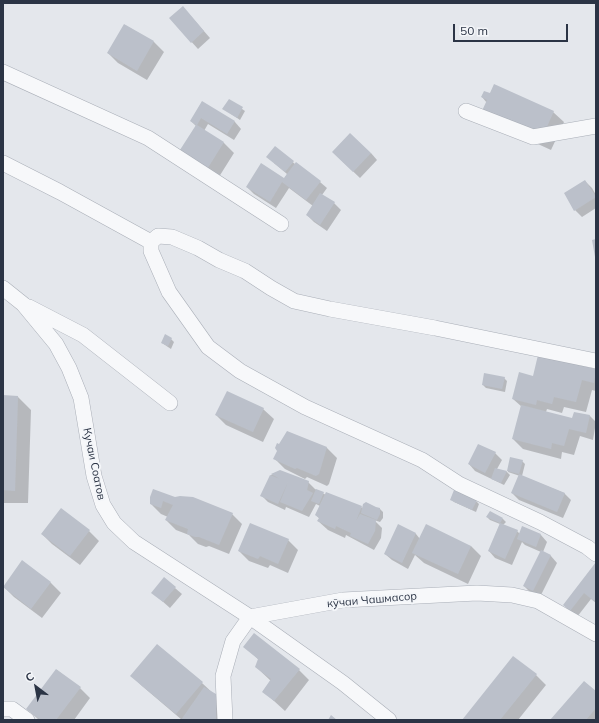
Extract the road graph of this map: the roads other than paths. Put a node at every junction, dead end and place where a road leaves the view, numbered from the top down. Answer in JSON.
{"nodes":[{"id":1,"x":3,"y":72,"type":"edge"},
{"id":2,"x":466,"y":111,"type":"dead end"},
{"id":3,"x":596,"y":126,"type":"edge"},
{"id":4,"x":3,"y":162,"type":"edge"},
{"id":5,"x":281,"y":224,"type":"dead end"},
{"id":6,"x":151,"y":242,"type":"junction"},
{"id":7,"x":3,"y":288,"type":"edge"},
{"id":8,"x":23,"y":304,"type":"junction"},
{"id":9,"x":596,"y":361,"type":"edge"},
{"id":10,"x":170,"y":403,"type":"dead end"},
{"id":11,"x":596,"y":554,"type":"edge"},
{"id":12,"x":250,"y":617,"type":"junction"},
{"id":13,"x":596,"y":634,"type":"edge"},
{"id":14,"x":3,"y":709,"type":"edge"},
{"id":15,"x":27,"y":720,"type":"edge"},
{"id":16,"x":225,"y":720,"type":"edge"},
{"id":17,"x":388,"y":720,"type":"edge"}],
"edges":[{"from":1,"to":5,"type":"street"},
{"from":2,"to":3,"type":"street"},
{"from":4,"to":6,"type":"street"},
{"from":6,"to":9,"type":"street"},
{"from":6,"to":11,"type":"street"},
{"from":7,"to":8,"type":"street","name":"Кучаи Соатов"},
{"from":8,"to":10,"type":"street"},
{"from":8,"to":12,"type":"street","name":"Кучаи Соатов"},
{"from":12,"to":13,"type":"street","name":"кӯчаи Чашмасор"},
{"from":12,"to":16,"type":"street"},
{"from":12,"to":17,"type":"street","name":"Кучаи Соатов"},
{"from":14,"to":15,"type":"street"}]}
